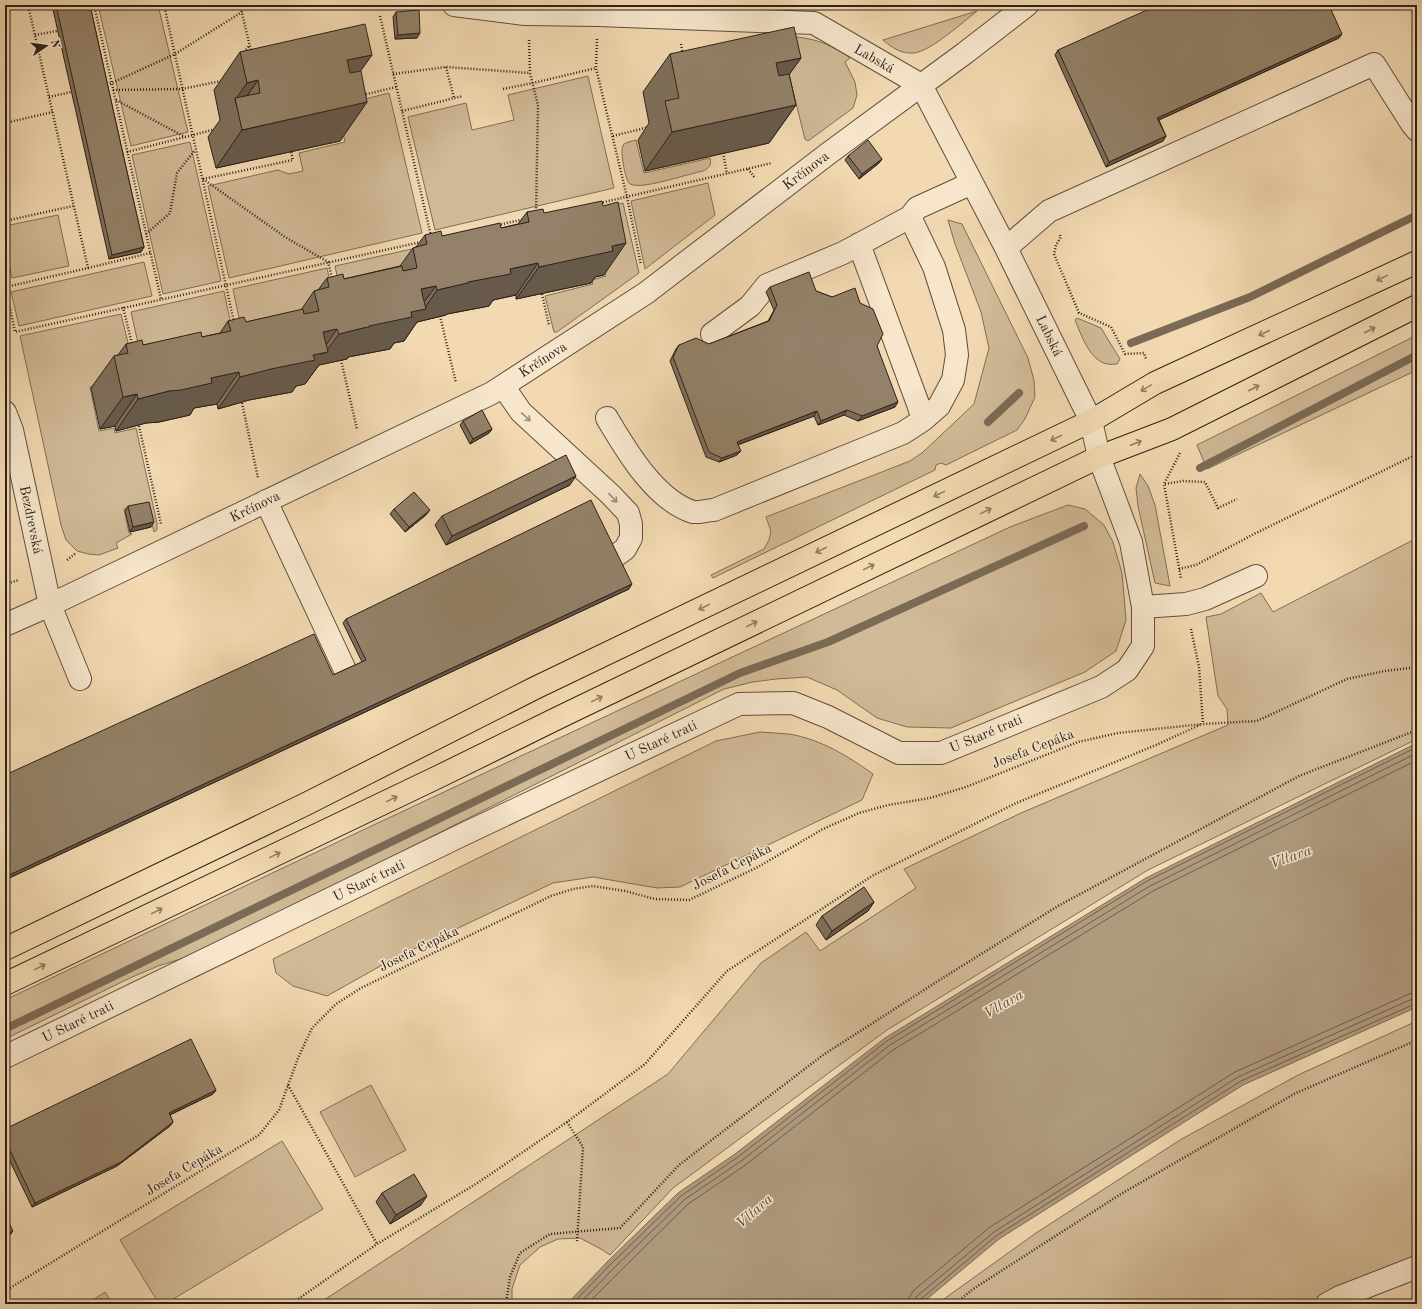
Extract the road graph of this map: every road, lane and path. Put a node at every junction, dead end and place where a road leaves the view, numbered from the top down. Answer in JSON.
{"nodes":[{"id":1,"x":28,"y":5,"type":"edge"},
{"id":2,"x":94,"y":5,"type":"edge"},
{"id":3,"x":164,"y":5,"type":"edge"},
{"id":4,"x":240,"y":5,"type":"edge"},
{"id":5,"x":454,"y":5,"type":"edge"},
{"id":6,"x":1026,"y":5,"type":"edge"},
{"id":7,"x":242,"y":12,"type":"junction"},
{"id":8,"x":380,"y":16,"type":"dead end"},
{"id":9,"x":94,"y":22,"type":"edge"},
{"id":10,"x":98,"y":22,"type":"junction"},
{"id":11,"x":57,"y":31,"type":"dead end"},
{"id":12,"x":35,"y":36,"type":"junction"},
{"id":13,"x":597,"y":38,"type":"dead end"},
{"id":14,"x":529,"y":40,"type":"dead end"},
{"id":15,"x":681,"y":41,"type":"dead end"},
{"id":16,"x":250,"y":44,"type":"junction"},
{"id":17,"x":251,"y":52,"type":"edge"},
{"id":18,"x":175,"y":54,"type":"junction"},
{"id":19,"x":241,"y":56,"type":"edge"},
{"id":20,"x":684,"y":62,"type":"edge"},
{"id":21,"x":446,"y":67,"type":"junction"},
{"id":22,"x":596,"y":68,"type":"junction"},
{"id":23,"x":530,"y":73,"type":"junction"},
{"id":24,"x":394,"y":74,"type":"junction"},
{"id":25,"x":225,"y":80,"type":"dead end"},
{"id":26,"x":218,"y":82,"type":"junction"},
{"id":27,"x":112,"y":84,"type":"junction"},
{"id":28,"x":533,"y":84,"type":"junction"},
{"id":29,"x":103,"y":85,"type":"edge"},
{"id":30,"x":921,"y":85,"type":"junction"},
{"id":31,"x":396,"y":87,"type":"junction"},
{"id":32,"x":182,"y":89,"type":"junction"},
{"id":33,"x":219,"y":89,"type":"dead end"},
{"id":34,"x":113,"y":90,"type":"junction"},
{"id":35,"x":503,"y":90,"type":"dead end"},
{"id":36,"x":72,"y":92,"type":"edge"},
{"id":37,"x":359,"y":96,"type":"edge"},
{"id":38,"x":463,"y":96,"type":"dead end"},
{"id":39,"x":49,"y":97,"type":"junction"},
{"id":40,"x":454,"y":98,"type":"junction"},
{"id":41,"x":116,"y":100,"type":"junction"},
{"id":42,"x":402,"y":111,"type":"junction"},
{"id":43,"x":52,"y":112,"type":"junction"},
{"id":44,"x":5,"y":123,"type":"edge"},
{"id":45,"x":650,"y":127,"type":"dead end"},
{"id":46,"x":1415,"y":127,"type":"edge"},
{"id":47,"x":219,"y":128,"type":"dead end"},
{"id":48,"x":192,"y":135,"type":"junction"},
{"id":49,"x":613,"y":136,"type":"junction"},
{"id":50,"x":185,"y":137,"type":"junction"},
{"id":51,"x":196,"y":149,"type":"junction"},
{"id":52,"x":291,"y":151,"type":"edge"},
{"id":53,"x":127,"y":152,"type":"junction"},
{"id":54,"x":723,"y":153,"type":"edge"},
{"id":55,"x":748,"y":169,"type":"edge"},
{"id":56,"x":727,"y":174,"type":"junction"},
{"id":57,"x":202,"y":179,"type":"junction"},
{"id":58,"x":972,"y":183,"type":"junction"},
{"id":59,"x":627,"y":197,"type":"junction"},
{"id":60,"x":596,"y":204,"type":"edge"},
{"id":61,"x":73,"y":206,"type":"junction"},
{"id":62,"x":536,"y":217,"type":"edge"},
{"id":63,"x":910,"y":217,"type":"junction"},
{"id":64,"x":528,"y":219,"type":"edge"},
{"id":65,"x":5,"y":221,"type":"edge"},
{"id":66,"x":491,"y":227,"type":"edge"},
{"id":67,"x":1058,"y":231,"type":"dead end"},
{"id":68,"x":146,"y":234,"type":"junction"},
{"id":69,"x":432,"y":240,"type":"edge"},
{"id":70,"x":424,"y":241,"type":"dead end"},
{"id":71,"x":859,"y":244,"type":"junction"},
{"id":72,"x":1006,"y":248,"type":"junction"},
{"id":73,"x":150,"y":253,"type":"junction"},
{"id":74,"x":328,"y":262,"type":"junction"},
{"id":75,"x":1417,"y":262,"type":"edge"},
{"id":76,"x":642,"y":267,"type":"dead end"},
{"id":77,"x":88,"y":268,"type":"junction"},
{"id":78,"x":226,"y":285,"type":"junction"},
{"id":79,"x":334,"y":285,"type":"edge"},
{"id":80,"x":5,"y":286,"type":"edge"},
{"id":81,"x":542,"y":294,"type":"edge"},
{"id":82,"x":161,"y":299,"type":"junction"},
{"id":83,"x":1417,"y":306,"type":"edge"},
{"id":84,"x":124,"y":308,"type":"junction"},
{"id":85,"x":440,"y":316,"type":"edge"},
{"id":86,"x":235,"y":328,"type":"edge"},
{"id":87,"x":551,"y":332,"type":"dead end"},
{"id":88,"x":712,"y":334,"type":"dead end"},
{"id":89,"x":134,"y":351,"type":"edge"},
{"id":90,"x":341,"y":360,"type":"edge"},
{"id":91,"x":1148,"y":366,"type":"dead end"},
{"id":92,"x":503,"y":386,"type":"junction"},
{"id":93,"x":457,"y":388,"type":"dead end"},
{"id":94,"x":242,"y":403,"type":"edge"},
{"id":95,"x":5,"y":412,"type":"edge"},
{"id":96,"x":607,"y":418,"type":"dead end"},
{"id":97,"x":923,"y":420,"type":"junction"},
{"id":98,"x":1091,"y":421,"type":"junction"},
{"id":99,"x":139,"y":426,"type":"edge"},
{"id":100,"x":358,"y":434,"type":"dead end"},
{"id":101,"x":1178,"y":448,"type":"dead end"},
{"id":102,"x":1417,"y":454,"type":"edge"},
{"id":103,"x":1099,"y":457,"type":"junction"},
{"id":104,"x":1164,"y":484,"type":"junction"},
{"id":105,"x":1237,"y":499,"type":"dead end"},
{"id":106,"x":266,"y":501,"type":"junction"},
{"id":107,"x":161,"y":525,"type":"dead end"},
{"id":108,"x":614,"y":557,"type":"edge"},
{"id":109,"x":1179,"y":569,"type":"junction"},
{"id":110,"x":1256,"y":576,"type":"dead end"},
{"id":111,"x":1186,"y":604,"type":"junction"},
{"id":112,"x":50,"y":605,"type":"junction"},
{"id":113,"x":1143,"y":607,"type":"junction"},
{"id":114,"x":5,"y":625,"type":"edge"},
{"id":115,"x":1417,"y":667,"type":"edge"},
{"id":116,"x":346,"y":672,"type":"edge"},
{"id":117,"x":80,"y":679,"type":"dead end"},
{"id":118,"x":1203,"y":724,"type":"junction"},
{"id":119,"x":1417,"y":730,"type":"edge"},
{"id":120,"x":5,"y":949,"type":"edge"},
{"id":121,"x":5,"y":984,"type":"edge"},
{"id":122,"x":1417,"y":1040,"type":"edge"},
{"id":123,"x":5,"y":1057,"type":"edge"},
{"id":124,"x":287,"y":1084,"type":"junction"},
{"id":125,"x":567,"y":1122,"type":"junction"},
{"id":126,"x":577,"y":1232,"type":"junction"},
{"id":127,"x":577,"y":1242,"type":"dead end"},
{"id":128,"x":378,"y":1244,"type":"junction"},
{"id":129,"x":1417,"y":1267,"type":"edge"},
{"id":130,"x":5,"y":1291,"type":"edge"},
{"id":131,"x":291,"y":1304,"type":"edge"},
{"id":132,"x":506,"y":1304,"type":"edge"},
{"id":133,"x":955,"y":1304,"type":"edge"},
{"id":134,"x":1327,"y":1304,"type":"edge"}],
"edges":[{"from":1,"to":12,"type":"path"},
{"from":2,"to":10,"type":"path"},
{"from":3,"to":18,"type":"path"},
{"from":4,"to":7,"type":"path"},
{"from":5,"to":30,"type":"street","name":"Labská"},
{"from":6,"to":30,"type":"street","name":"Krčínova"},
{"from":7,"to":16,"type":"path"},
{"from":7,"to":18,"type":"path"},
{"from":8,"to":24,"type":"path"},
{"from":9,"to":10,"type":"path"},
{"from":10,"to":27,"type":"path"},
{"from":11,"to":12,"type":"path"},
{"from":12,"to":39,"type":"path"},
{"from":13,"to":22,"type":"path"},
{"from":14,"to":23,"type":"path"},
{"from":15,"to":20,"type":"path"},
{"from":16,"to":17,"type":"path"},
{"from":16,"to":19,"type":"path"},
{"from":18,"to":27,"type":"path"},
{"from":18,"to":32,"type":"path"},
{"from":21,"to":23,"type":"path"},
{"from":21,"to":24,"type":"path"},
{"from":21,"to":40,"type":"path"},
{"from":22,"to":28,"type":"path"},
{"from":22,"to":49,"type":"path"},
{"from":23,"to":28,"type":"path"},
{"from":24,"to":31,"type":"path"},
{"from":25,"to":26,"type":"path"},
{"from":26,"to":32,"type":"path"},
{"from":26,"to":33,"type":"path"},
{"from":27,"to":29,"type":"path"},
{"from":27,"to":34,"type":"path"},
{"from":28,"to":35,"type":"path"},
{"from":28,"to":62,"type":"path"},
{"from":30,"to":58,"type":"street","name":"Labská"},
{"from":30,"to":92,"type":"street","name":"Krčínova"},
{"from":31,"to":37,"type":"path"},
{"from":31,"to":42,"type":"path"},
{"from":32,"to":34,"type":"path"},
{"from":32,"to":48,"type":"path"},
{"from":34,"to":41,"type":"path"},
{"from":36,"to":39,"type":"path"},
{"from":38,"to":40,"type":"path"},
{"from":39,"to":43,"type":"path"},
{"from":40,"to":42,"type":"path"},
{"from":41,"to":50,"type":"path"},
{"from":41,"to":53,"type":"path"},
{"from":42,"to":69,"type":"path"},
{"from":43,"to":44,"type":"path"},
{"from":43,"to":61,"type":"path"},
{"from":45,"to":49,"type":"path"},
{"from":46,"to":72,"type":"street"},
{"from":47,"to":48,"type":"path"},
{"from":48,"to":50,"type":"path"},
{"from":48,"to":51,"type":"path"},
{"from":49,"to":59,"type":"path"},
{"from":50,"to":53,"type":"path"},
{"from":51,"to":57,"type":"path"},
{"from":51,"to":68,"type":"path"},
{"from":52,"to":57,"type":"path"},
{"from":53,"to":68,"type":"path"},
{"from":54,"to":56,"type":"path"},
{"from":55,"to":56,"type":"path"},
{"from":56,"to":59,"type":"path"},
{"from":57,"to":74,"type":"path"},
{"from":57,"to":78,"type":"path"},
{"from":58,"to":63,"type":"street"},
{"from":58,"to":72,"type":"street","name":"Labská"},
{"from":59,"to":60,"type":"path"},
{"from":59,"to":76,"type":"path"},
{"from":61,"to":65,"type":"path"},
{"from":61,"to":77,"type":"path"},
{"from":63,"to":71,"type":"street"},
{"from":63,"to":97,"type":"street"},
{"from":64,"to":66,"type":"path"},
{"from":67,"to":91,"type":"path"},
{"from":68,"to":73,"type":"path"},
{"from":70,"to":74,"type":"path"},
{"from":71,"to":88,"type":"street"},
{"from":71,"to":97,"type":"street"},
{"from":72,"to":98,"type":"street","name":"Labská"},
{"from":73,"to":77,"type":"path"},
{"from":73,"to":82,"type":"path"},
{"from":74,"to":78,"type":"path"},
{"from":74,"to":79,"type":"path"},
{"from":75,"to":98,"type":"main road","one_way":true},
{"from":77,"to":80,"type":"path"},
{"from":78,"to":82,"type":"path"},
{"from":78,"to":86,"type":"path"},
{"from":80,"to":84,"type":"path"},
{"from":81,"to":87,"type":"path"},
{"from":82,"to":84,"type":"path"},
{"from":103,"to":83,"type":"main road","one_way":true},
{"from":84,"to":89,"type":"path"},
{"from":85,"to":93,"type":"path"},
{"from":90,"to":100,"type":"path"},
{"from":92,"to":106,"type":"street","name":"Krčínova"},
{"from":92,"to":108,"type":"street","one_way":true},
{"from":94,"to":106,"type":"path"},
{"from":95,"to":112,"type":"street","name":"Bezdrevská"},
{"from":96,"to":97,"type":"street"},
{"from":98,"to":103,"type":"street","name":"Labská"},
{"from":98,"to":120,"type":"main road","one_way":true},
{"from":99,"to":107,"type":"path"},
{"from":101,"to":104,"type":"path"},
{"from":102,"to":109,"type":"path"},
{"from":103,"to":113,"type":"street","name":"U Staré trati"},
{"from":121,"to":103,"type":"main road","one_way":true},
{"from":104,"to":105,"type":"path"},
{"from":104,"to":109,"type":"path"},
{"from":106,"to":112,"type":"street","name":"Krčínova"},
{"from":106,"to":116,"type":"street"},
{"from":109,"to":111,"type":"path"},
{"from":110,"to":111,"type":"street"},
{"from":111,"to":113,"type":"street"},
{"from":111,"to":118,"type":"path"},
{"from":112,"to":114,"type":"street","name":"Krčínova"},
{"from":112,"to":117,"type":"street","name":"Bezdrevská"},
{"from":113,"to":123,"type":"street","name":"U Staré trati"},
{"from":115,"to":118,"type":"path","name":"Josefa Cepáka"},
{"from":118,"to":124,"type":"path","name":"Josefa Cepáka"},
{"from":118,"to":125,"type":"path"},
{"from":119,"to":126,"type":"path"},
{"from":122,"to":133,"type":"path"},
{"from":124,"to":128,"type":"path"},
{"from":124,"to":130,"type":"path","name":"Josefa Cepáka"},
{"from":125,"to":126,"type":"path"},
{"from":125,"to":128,"type":"path"},
{"from":126,"to":127,"type":"path"},
{"from":126,"to":132,"type":"path"},
{"from":128,"to":131,"type":"path"},
{"from":129,"to":134,"type":"street"}]}
